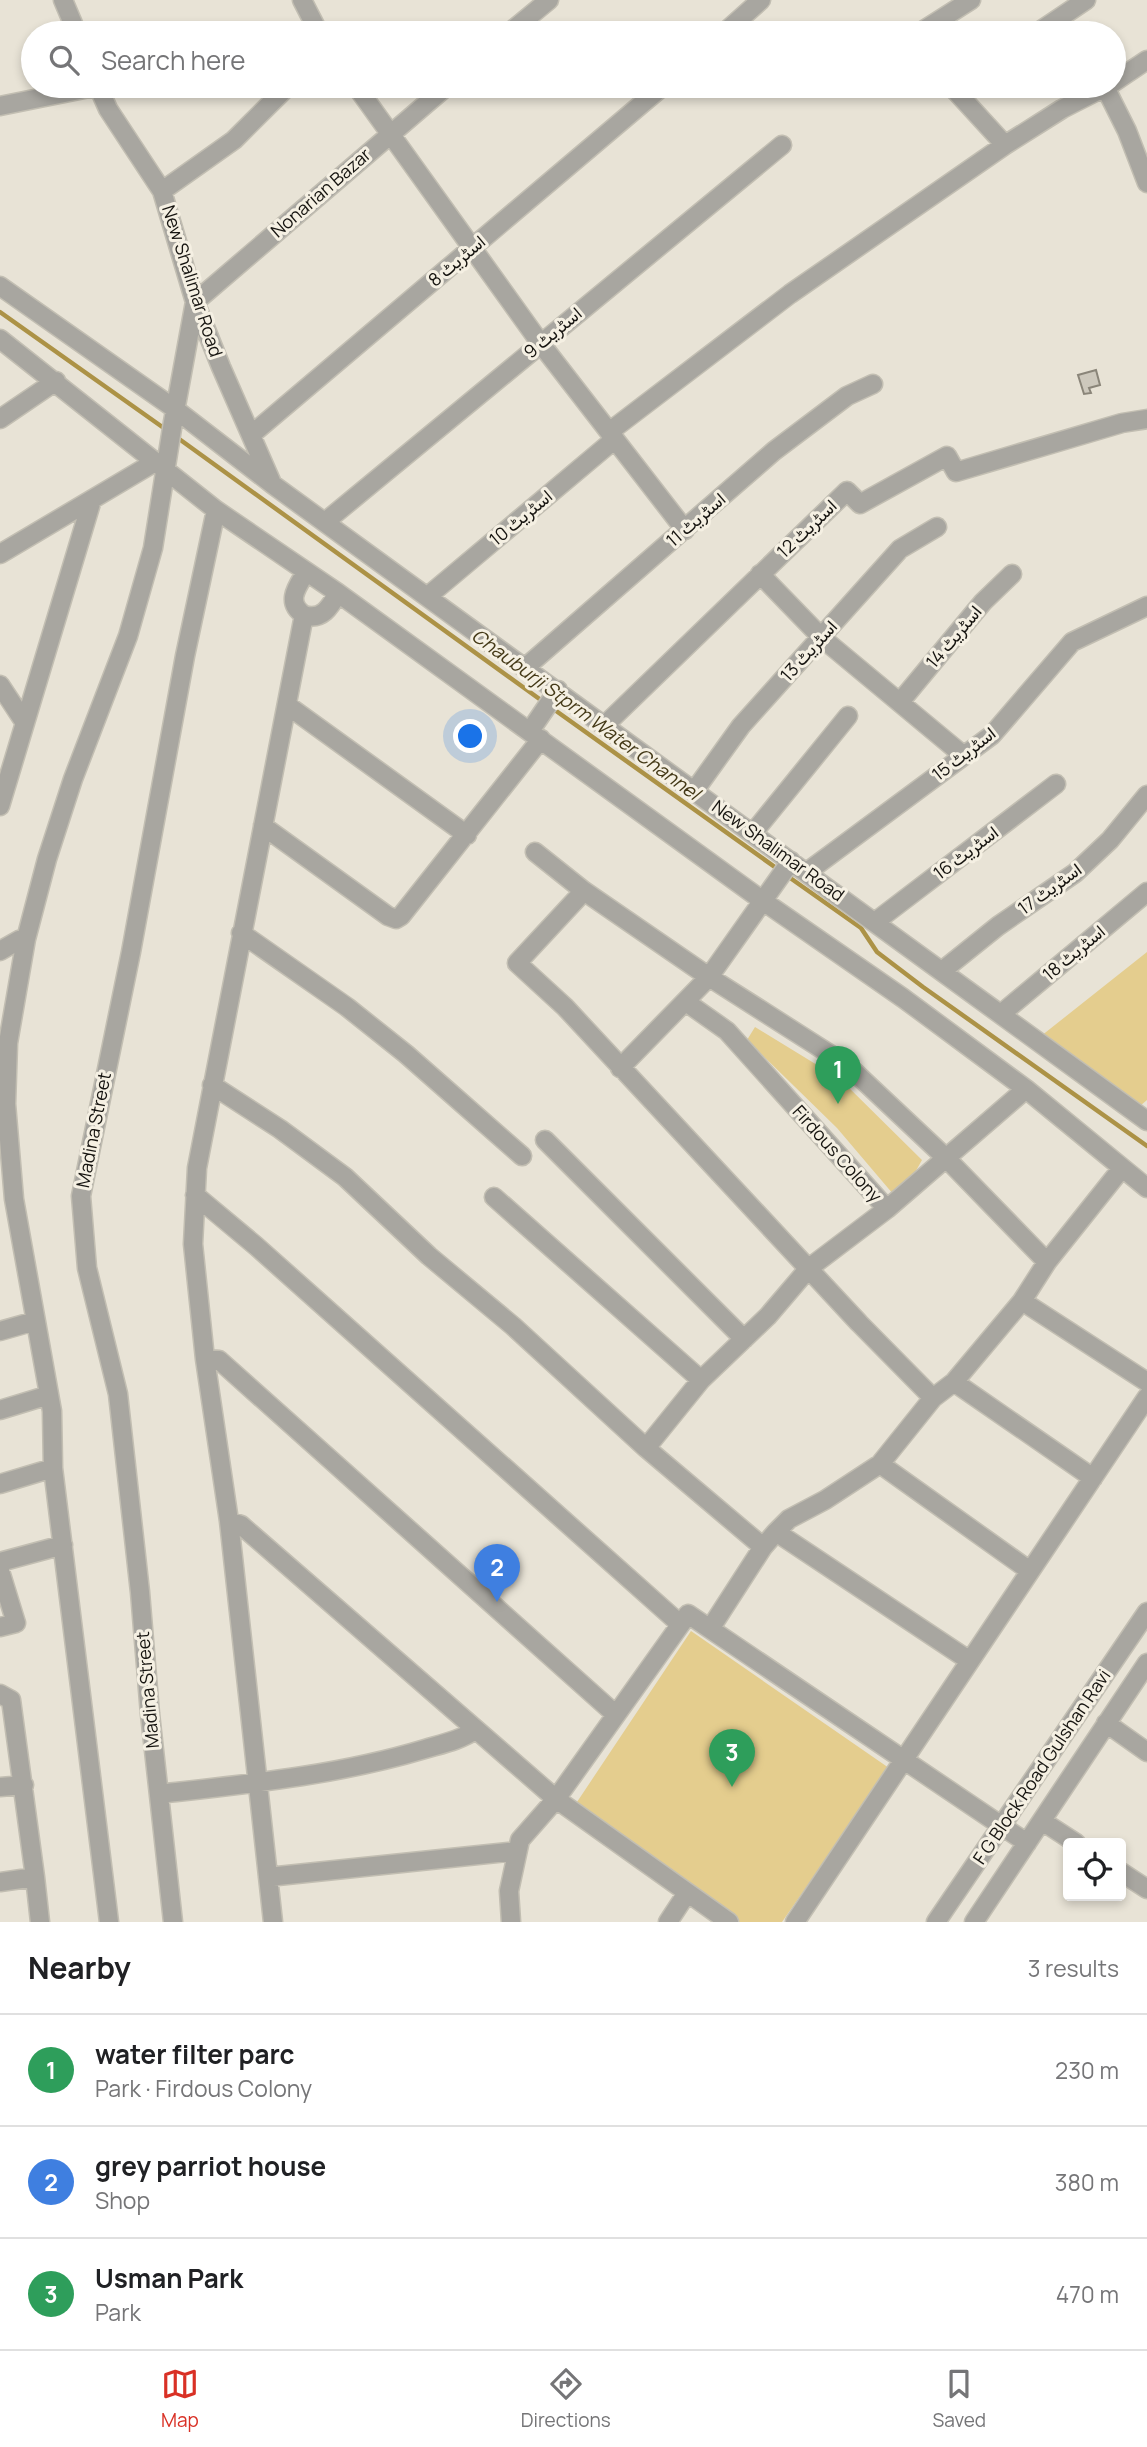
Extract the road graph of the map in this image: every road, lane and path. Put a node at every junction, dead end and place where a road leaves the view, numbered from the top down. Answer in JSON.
{"nodes":[{"id":1,"x":63,"y":0,"type":"edge"},
{"id":2,"x":302,"y":0,"type":"edge"},
{"id":3,"x":549,"y":0,"type":"edge"},
{"id":4,"x":761,"y":0,"type":"edge"},
{"id":5,"x":971,"y":0,"type":"edge"},
{"id":6,"x":1086,"y":0,"type":"edge"},
{"id":7,"x":72,"y":21,"type":"edge"},
{"id":8,"x":313,"y":21,"type":"edge"},
{"id":9,"x":524,"y":21,"type":"edge"},
{"id":10,"x":737,"y":21,"type":"edge"},
{"id":11,"x":938,"y":21,"type":"edge"},
{"id":12,"x":1055,"y":21,"type":"edge"},
{"id":13,"x":1147,"y":60,"type":"edge"},
{"id":14,"x":1126,"y":74,"type":"edge"},
{"id":15,"x":40,"y":98,"type":"edge"},
{"id":16,"x":104,"y":98,"type":"edge"},
{"id":17,"x":276,"y":98,"type":"edge"},
{"id":18,"x":365,"y":98,"type":"edge"},
{"id":19,"x":432,"y":98,"type":"edge"},
{"id":20,"x":649,"y":98,"type":"edge"},
{"id":21,"x":965,"y":98,"type":"edge"},
{"id":22,"x":1084,"y":98,"type":"edge"},
{"id":23,"x":1114,"y":98,"type":"edge"},
{"id":24,"x":0,"y":106,"type":"edge"},
{"id":25,"x":390,"y":133,"type":"junction"},
{"id":26,"x":782,"y":145,"type":"dead end"},
{"id":27,"x":1005,"y":145,"type":"junction"},
{"id":28,"x":1147,"y":183,"type":"edge"},
{"id":29,"x":162,"y":191,"type":"junction"},
{"id":30,"x":472,"y":248,"type":"junction"},
{"id":31,"x":0,"y":286,"type":"edge"},
{"id":32,"x":195,"y":302,"type":"junction"},
{"id":33,"x":0,"y":340,"type":"edge"},
{"id":34,"x":541,"y":344,"type":"junction"},
{"id":35,"x":56,"y":382,"type":"junction"},
{"id":36,"x":873,"y":384,"type":"dead end"},
{"id":37,"x":174,"y":416,"type":"junction"},
{"id":38,"x":0,"y":419,"type":"edge"},
{"id":39,"x":1147,"y":419,"type":"edge"},
{"id":40,"x":251,"y":435,"type":"junction"},
{"id":41,"x":612,"y":435,"type":"junction"},
{"id":42,"x":163,"y":463,"type":"junction"},
{"id":43,"x":272,"y":484,"type":"junction"},
{"id":44,"x":92,"y":500,"type":"junction"},
{"id":45,"x":216,"y":510,"type":"junction"},
{"id":46,"x":325,"y":522,"type":"junction"},
{"id":47,"x":937,"y":527,"type":"dead end"},
{"id":48,"x":685,"y":530,"type":"junction"},
{"id":49,"x":0,"y":554,"type":"edge"},
{"id":50,"x":306,"y":572,"type":"junction"},
{"id":51,"x":760,"y":574,"type":"junction"},
{"id":52,"x":1012,"y":575,"type":"dead end"},
{"id":53,"x":338,"y":593,"type":"junction"},
{"id":54,"x":428,"y":596,"type":"junction"},
{"id":55,"x":1147,"y":606,"type":"edge"},
{"id":56,"x":304,"y":615,"type":"junction"},
{"id":57,"x":822,"y":638,"type":"junction"},
{"id":58,"x":526,"y":667,"type":"junction"},
{"id":59,"x":0,"y":685,"type":"edge"},
{"id":60,"x":556,"y":694,"type":"junction"},
{"id":61,"x":900,"y":702,"type":"junction"},
{"id":62,"x":287,"y":705,"type":"junction"},
{"id":63,"x":848,"y":716,"type":"dead end"},
{"id":64,"x":25,"y":723,"type":"junction"},
{"id":65,"x":605,"y":724,"type":"junction"},
{"id":66,"x":536,"y":731,"type":"junction"},
{"id":67,"x":964,"y":756,"type":"junction"},
{"id":68,"x":1056,"y":784,"type":"dead end"},
{"id":69,"x":695,"y":790,"type":"junction"},
{"id":70,"x":1147,"y":795,"type":"edge"},
{"id":71,"x":0,"y":806,"type":"edge"},
{"id":72,"x":262,"y":826,"type":"junction"},
{"id":73,"x":754,"y":833,"type":"junction"},
{"id":74,"x":467,"y":835,"type":"junction"},
{"id":75,"x":536,"y":852,"type":"dead end"},
{"id":76,"x":788,"y":865,"type":"junction"},
{"id":77,"x":807,"y":872,"type":"junction"},
{"id":78,"x":584,"y":891,"type":"junction"},
{"id":79,"x":1147,"y":892,"type":"edge"},
{"id":80,"x":766,"y":896,"type":"junction"},
{"id":81,"x":875,"y":922,"type":"junction"},
{"id":82,"x":241,"y":933,"type":"junction"},
{"id":83,"x":26,"y":939,"type":"junction"},
{"id":84,"x":0,"y":951,"type":"edge"},
{"id":85,"x":942,"y":971,"type":"junction"},
{"id":86,"x":709,"y":977,"type":"junction"},
{"id":87,"x":686,"y":1002,"type":"junction"},
{"id":88,"x":1001,"y":1014,"type":"junction"},
{"id":89,"x":620,"y":1068,"type":"junction"},
{"id":90,"x":212,"y":1085,"type":"junction"},
{"id":91,"x":1026,"y":1089,"type":"junction"},
{"id":92,"x":3,"y":1104,"type":"edge"},
{"id":93,"x":1147,"y":1121,"type":"edge"},
{"id":94,"x":545,"y":1140,"type":"dead end"},
{"id":95,"x":522,"y":1156,"type":"dead end"},
{"id":96,"x":946,"y":1158,"type":"junction"},
{"id":97,"x":1122,"y":1168,"type":"junction"},
{"id":98,"x":1147,"y":1188,"type":"edge"},
{"id":99,"x":195,"y":1195,"type":"junction"},
{"id":100,"x":494,"y":1197,"type":"dead end"},
{"id":101,"x":887,"y":1209,"type":"junction"},
{"id":102,"x":1047,"y":1262,"type":"junction"},
{"id":103,"x":809,"y":1268,"type":"junction"},
{"id":104,"x":1022,"y":1301,"type":"junction"},
{"id":105,"x":35,"y":1321,"type":"junction"},
{"id":106,"x":0,"y":1331,"type":"edge"},
{"id":107,"x":744,"y":1339,"type":"junction"},
{"id":108,"x":205,"y":1359,"type":"junction"},
{"id":109,"x":701,"y":1380,"type":"junction"},
{"id":110,"x":954,"y":1382,"type":"junction"},
{"id":111,"x":1147,"y":1382,"type":"edge"},
{"id":112,"x":49,"y":1395,"type":"junction"},
{"id":113,"x":1147,"y":1397,"type":"edge"},
{"id":114,"x":933,"y":1398,"type":"junction"},
{"id":115,"x":0,"y":1410,"type":"edge"},
{"id":116,"x":646,"y":1448,"type":"junction"},
{"id":117,"x":880,"y":1464,"type":"junction"},
{"id":118,"x":53,"y":1468,"type":"junction"},
{"id":119,"x":1093,"y":1478,"type":"junction"},
{"id":120,"x":0,"y":1484,"type":"edge"},
{"id":121,"x":229,"y":1521,"type":"junction"},
{"id":122,"x":776,"y":1532,"type":"junction"},
{"id":123,"x":63,"y":1545,"type":"junction"},
{"id":124,"x":763,"y":1547,"type":"junction"},
{"id":125,"x":0,"y":1562,"type":"edge"},
{"id":126,"x":0,"y":1571,"type":"edge"},
{"id":127,"x":1030,"y":1571,"type":"junction"},
{"id":128,"x":1147,"y":1612,"type":"edge"},
{"id":129,"x":680,"y":1624,"type":"junction"},
{"id":130,"x":0,"y":1627,"type":"edge"},
{"id":131,"x":710,"y":1629,"type":"junction"},
{"id":132,"x":970,"y":1661,"type":"junction"},
{"id":133,"x":1147,"y":1663,"type":"edge"},
{"id":134,"x":0,"y":1694,"type":"edge"},
{"id":135,"x":615,"y":1714,"type":"junction"},
{"id":136,"x":1105,"y":1723,"type":"junction"},
{"id":137,"x":475,"y":1730,"type":"junction"},
{"id":138,"x":1147,"y":1752,"type":"edge"},
{"id":139,"x":904,"y":1759,"type":"junction"},
{"id":140,"x":257,"y":1783,"type":"junction"},
{"id":141,"x":24,"y":1785,"type":"junction"},
{"id":142,"x":0,"y":1787,"type":"edge"},
{"id":143,"x":159,"y":1794,"type":"junction"},
{"id":144,"x":555,"y":1799,"type":"junction"},
{"id":145,"x":1042,"y":1821,"type":"junction"},
{"id":146,"x":1002,"y":1827,"type":"junction"},
{"id":147,"x":1068,"y":1838,"type":"edge"},
{"id":148,"x":1027,"y":1843,"type":"junction"},
{"id":149,"x":517,"y":1851,"type":"junction"},
{"id":150,"x":1126,"y":1875,"type":"edge"},
{"id":151,"x":36,"y":1877,"type":"junction"},
{"id":152,"x":268,"y":1877,"type":"junction"},
{"id":153,"x":0,"y":1882,"type":"edge"},
{"id":154,"x":1147,"y":1889,"type":"edge"},
{"id":155,"x":687,"y":1893,"type":"junction"},
{"id":156,"x":978,"y":1917,"type":"edge"},
{"id":157,"x":40,"y":1922,"type":"edge"},
{"id":158,"x":109,"y":1922,"type":"edge"},
{"id":159,"x":173,"y":1922,"type":"edge"},
{"id":160,"x":273,"y":1922,"type":"edge"},
{"id":161,"x":511,"y":1922,"type":"edge"},
{"id":162,"x":668,"y":1922,"type":"edge"},
{"id":163,"x":729,"y":1922,"type":"edge"},
{"id":164,"x":795,"y":1922,"type":"edge"},
{"id":165,"x":936,"y":1922,"type":"edge"},
{"id":166,"x":998,"y":1922,"type":"edge"}],
"edges":[{"from":1,"to":7,"type":"street"},
{"from":2,"to":8,"type":"street"},
{"from":3,"to":9,"type":"street"},
{"from":4,"to":10,"type":"street"},
{"from":5,"to":11,"type":"street"},
{"from":6,"to":12,"type":"street"},
{"from":13,"to":14,"type":"street","name":"اسٹریٹ 10"},
{"from":15,"to":24,"type":"street"},
{"from":16,"to":29,"type":"street","name":"New Shalimar Road"},
{"from":17,"to":29,"type":"street"},
{"from":18,"to":25,"type":"street"},
{"from":19,"to":25,"type":"street","name":"Nonarian Bazar"},
{"from":20,"to":30,"type":"street","name":"اسٹریٹ 8"},
{"from":21,"to":27,"type":"street"},
{"from":22,"to":27,"type":"street","name":"اسٹریٹ 10"},
{"from":23,"to":28,"type":"street"},
{"from":25,"to":30,"type":"street"},
{"from":25,"to":32,"type":"street","name":"Nonarian Bazar"},
{"from":26,"to":34,"type":"street","name":"اسٹریٹ 9"},
{"from":27,"to":41,"type":"street","name":"اسٹریٹ 10"},
{"from":29,"to":32,"type":"street","name":"New Shalimar Road"},
{"from":30,"to":34,"type":"street"},
{"from":30,"to":40,"type":"street","name":"اسٹریٹ 8"},
{"from":31,"to":37,"type":"street","name":"New Shalimar Road"},
{"from":32,"to":37,"type":"street"},
{"from":32,"to":40,"type":"street","name":"New Shalimar Road"},
{"from":33,"to":35,"type":"street"},
{"from":34,"to":41,"type":"street"},
{"from":34,"to":46,"type":"street","name":"اسٹریٹ 9"},
{"from":35,"to":38,"type":"street"},
{"from":35,"to":42,"type":"street"},
{"from":36,"to":48,"type":"street","name":"اسٹریٹ 11"},
{"from":37,"to":42,"type":"street"},
{"from":37,"to":43,"type":"street","name":"New Shalimar Road"},
{"from":39,"to":51,"type":"street","name":"اسٹریٹ 12"},
{"from":40,"to":43,"type":"street","name":"New Shalimar Road"},
{"from":41,"to":48,"type":"street"},
{"from":41,"to":54,"type":"street","name":"اسٹریٹ 10"},
{"from":42,"to":44,"type":"street"},
{"from":42,"to":45,"type":"street"},
{"from":42,"to":83,"type":"street"},
{"from":43,"to":46,"type":"street","name":"New Shalimar Road"},
{"from":44,"to":49,"type":"street"},
{"from":44,"to":64,"type":"street"},
{"from":45,"to":50,"type":"street"},
{"from":45,"to":143,"type":"street","name":"Madina Street"},
{"from":46,"to":54,"type":"street","name":"New Shalimar Road"},
{"from":47,"to":57,"type":"street","name":"اسٹریٹ 13"},
{"from":48,"to":58,"type":"street","name":"اسٹریٹ 11"},
{"from":50,"to":53,"type":"street"},
{"from":50,"to":56,"type":"street"},
{"from":51,"to":57,"type":"street"},
{"from":51,"to":65,"type":"street","name":"اسٹریٹ 12"},
{"from":52,"to":61,"type":"street","name":"اسٹریٹ 14"},
{"from":53,"to":56,"type":"street"},
{"from":53,"to":66,"type":"street"},
{"from":54,"to":58,"type":"street","name":"New Shalimar Road"},
{"from":55,"to":67,"type":"street","name":"اسٹریٹ 15"},
{"from":56,"to":62,"type":"street"},
{"from":57,"to":61,"type":"street"},
{"from":57,"to":69,"type":"street","name":"اسٹریٹ 13"},
{"from":58,"to":60,"type":"street","name":"New Shalimar Road"},
{"from":59,"to":64,"type":"street"},
{"from":60,"to":65,"type":"street","name":"New Shalimar Road"},
{"from":60,"to":66,"type":"street"},
{"from":61,"to":67,"type":"street"},
{"from":62,"to":72,"type":"street"},
{"from":62,"to":74,"type":"street"},
{"from":63,"to":73,"type":"street"},
{"from":64,"to":71,"type":"street"},
{"from":65,"to":69,"type":"street","name":"New Shalimar Road"},
{"from":66,"to":74,"type":"street"},
{"from":66,"to":80,"type":"street"},
{"from":67,"to":77,"type":"street","name":"اسٹریٹ 15"},
{"from":68,"to":81,"type":"street","name":"اسٹریٹ 16"},
{"from":69,"to":73,"type":"street","name":"New Shalimar Road"},
{"from":70,"to":85,"type":"street","name":"اسٹریٹ 17"},
{"from":72,"to":74,"type":"street"},
{"from":72,"to":82,"type":"street"},
{"from":73,"to":76,"type":"street","name":"New Shalimar Road"},
{"from":75,"to":78,"type":"street"},
{"from":76,"to":77,"type":"street","name":"New Shalimar Road"},
{"from":76,"to":80,"type":"street"},
{"from":77,"to":81,"type":"street","name":"New Shalimar Road"},
{"from":78,"to":86,"type":"street"},
{"from":78,"to":89,"type":"street"},
{"from":79,"to":88,"type":"street","name":"اسٹریٹ 18"},
{"from":80,"to":86,"type":"street"},
{"from":80,"to":91,"type":"street"},
{"from":81,"to":85,"type":"street","name":"New Shalimar Road"},
{"from":82,"to":90,"type":"street"},
{"from":82,"to":95,"type":"street"},
{"from":83,"to":84,"type":"street"},
{"from":83,"to":92,"type":"street"},
{"from":85,"to":88,"type":"street","name":"New Shalimar Road"},
{"from":86,"to":87,"type":"street"},
{"from":86,"to":96,"type":"street"},
{"from":87,"to":89,"type":"street"},
{"from":87,"to":101,"type":"street","name":"Firdous Colony"},
{"from":88,"to":93,"type":"street","name":"New Shalimar Road"},
{"from":89,"to":103,"type":"street"},
{"from":90,"to":99,"type":"street"},
{"from":90,"to":116,"type":"street"},
{"from":91,"to":96,"type":"street","name":"Firdous Colony"},
{"from":91,"to":97,"type":"street"},
{"from":92,"to":105,"type":"street"},
{"from":94,"to":107,"type":"street"},
{"from":96,"to":101,"type":"street","name":"Firdous Colony"},
{"from":96,"to":102,"type":"street"},
{"from":97,"to":98,"type":"street"},
{"from":97,"to":102,"type":"street"},
{"from":99,"to":108,"type":"street"},
{"from":99,"to":129,"type":"street"},
{"from":100,"to":109,"type":"street"},
{"from":101,"to":103,"type":"street"},
{"from":102,"to":104,"type":"street"},
{"from":103,"to":107,"type":"street"},
{"from":103,"to":114,"type":"street"},
{"from":104,"to":110,"type":"street"},
{"from":104,"to":111,"type":"street"},
{"from":105,"to":106,"type":"street"},
{"from":105,"to":112,"type":"street"},
{"from":107,"to":109,"type":"street"},
{"from":108,"to":121,"type":"street"},
{"from":108,"to":135,"type":"street"},
{"from":109,"to":116,"type":"street"},
{"from":110,"to":114,"type":"street"},
{"from":110,"to":119,"type":"street"},
{"from":112,"to":115,"type":"street"},
{"from":112,"to":118,"type":"street"},
{"from":113,"to":119,"type":"street"},
{"from":114,"to":117,"type":"street"},
{"from":116,"to":124,"type":"street"},
{"from":117,"to":122,"type":"street"},
{"from":117,"to":127,"type":"street"},
{"from":118,"to":120,"type":"street"},
{"from":118,"to":123,"type":"street"},
{"from":119,"to":127,"type":"street"},
{"from":121,"to":137,"type":"street"},
{"from":121,"to":140,"type":"street"},
{"from":122,"to":124,"type":"street"},
{"from":122,"to":132,"type":"street"},
{"from":123,"to":125,"type":"street"},
{"from":123,"to":158,"type":"street"},
{"from":124,"to":131,"type":"street"},
{"from":126,"to":130,"type":"street"},
{"from":127,"to":132,"type":"street"},
{"from":128,"to":146,"type":"street","name":"F G Block Road Gulshan Ravi"},
{"from":129,"to":131,"type":"street"},
{"from":129,"to":135,"type":"street"},
{"from":131,"to":139,"type":"street"},
{"from":132,"to":139,"type":"street"},
{"from":133,"to":136,"type":"street","name":"F G Block Road Gulshan Ravi"},
{"from":134,"to":141,"type":"street"},
{"from":135,"to":144,"type":"street"},
{"from":136,"to":138,"type":"street"},
{"from":136,"to":145,"type":"street","name":"F G Block Road Gulshan Ravi"},
{"from":137,"to":140,"type":"street"},
{"from":137,"to":144,"type":"street"},
{"from":139,"to":146,"type":"street"},
{"from":139,"to":164,"type":"street"},
{"from":140,"to":143,"type":"street"},
{"from":140,"to":152,"type":"street"},
{"from":141,"to":142,"type":"street"},
{"from":141,"to":151,"type":"street"},
{"from":143,"to":159,"type":"street","name":"Madina Street"},
{"from":144,"to":149,"type":"street"},
{"from":144,"to":155,"type":"street"},
{"from":145,"to":147,"type":"street"},
{"from":145,"to":148,"type":"street","name":"F G Block Road Gulshan Ravi"},
{"from":146,"to":148,"type":"street"},
{"from":146,"to":165,"type":"street","name":"F G Block Road Gulshan Ravi"},
{"from":148,"to":156,"type":"street","name":"F G Block Road Gulshan Ravi"},
{"from":149,"to":152,"type":"street"},
{"from":149,"to":161,"type":"street"},
{"from":150,"to":154,"type":"street"},
{"from":151,"to":153,"type":"street"},
{"from":151,"to":157,"type":"street"},
{"from":152,"to":160,"type":"street"},
{"from":155,"to":162,"type":"street"},
{"from":155,"to":163,"type":"street"},
{"from":156,"to":166,"type":"street"}]}
